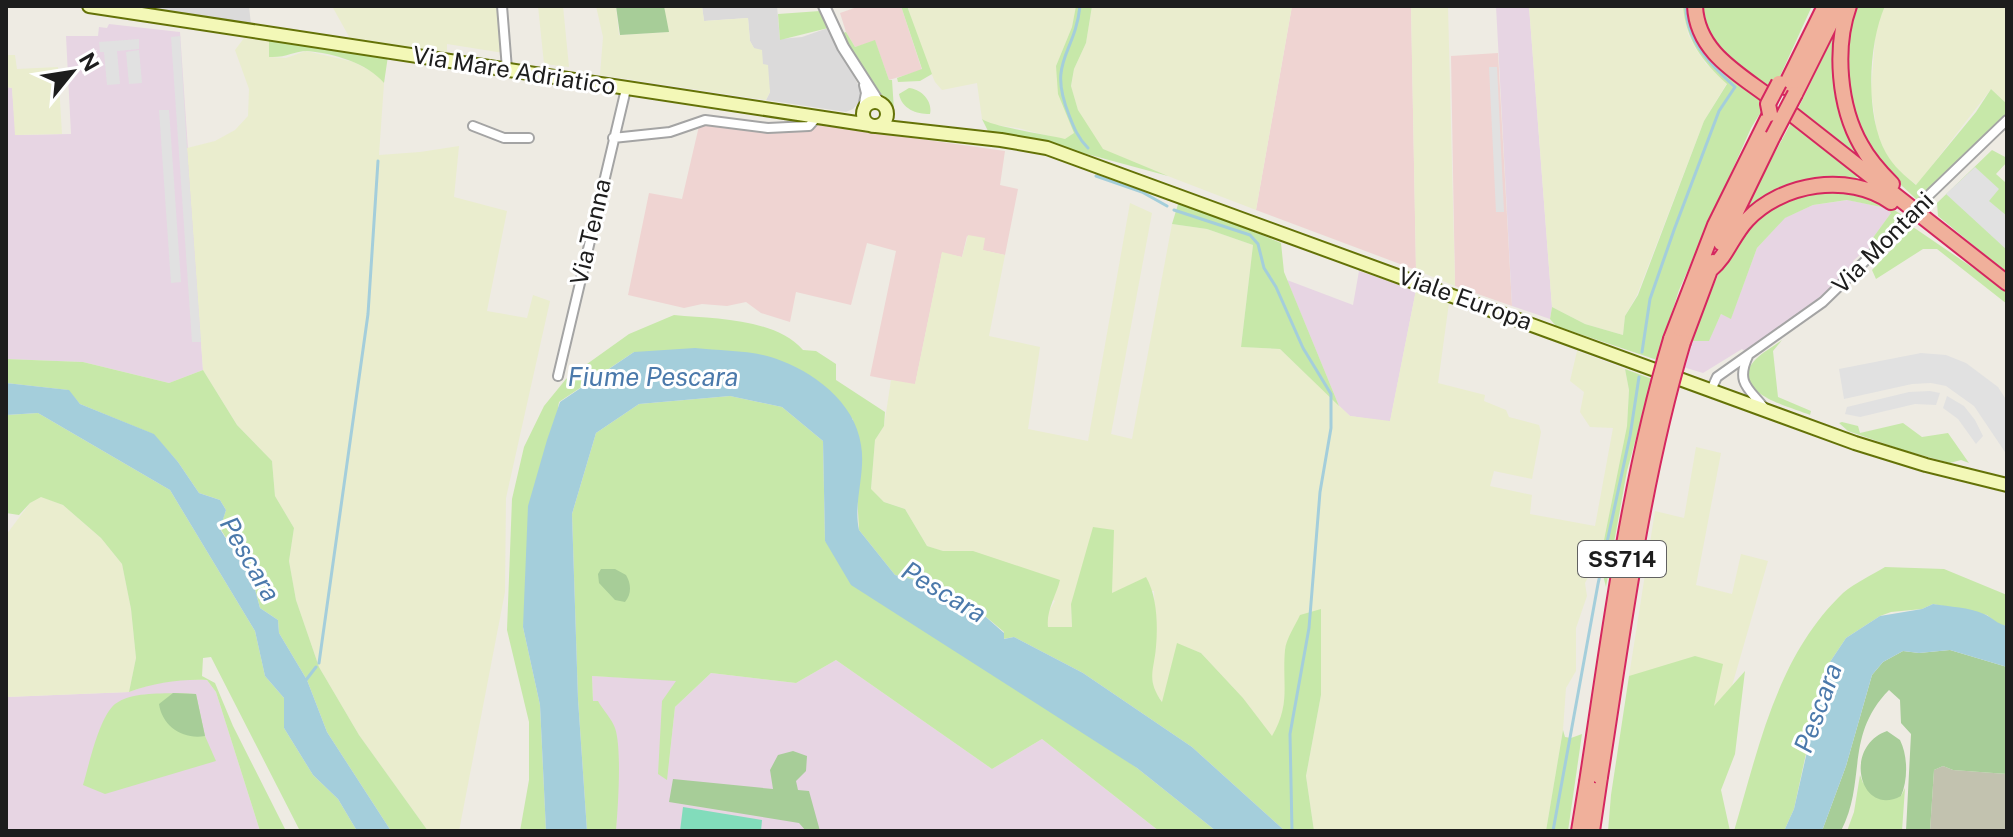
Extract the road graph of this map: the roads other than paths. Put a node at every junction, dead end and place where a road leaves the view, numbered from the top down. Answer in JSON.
{"nodes":[{"id":1,"x":502,"y":6,"type":"edge"},
{"id":2,"x":824,"y":6,"type":"edge"},
{"id":3,"x":1695,"y":6,"type":"edge"},
{"id":4,"x":1815,"y":6,"type":"edge"},
{"id":5,"x":1825,"y":6,"type":"edge"},
{"id":6,"x":1839,"y":6,"type":"edge"},
{"id":7,"x":1849,"y":6,"type":"edge"},
{"id":8,"x":94,"y":7,"type":"edge"},
{"id":9,"x":129,"y":16,"type":"junction"},
{"id":10,"x":187,"y":20,"type":"junction"},
{"id":11,"x":507,"y":69,"type":"junction"},
{"id":12,"x":863,"y":79,"type":"junction"},
{"id":13,"x":1786,"y":88,"type":"junction"},
{"id":14,"x":626,"y":89,"type":"junction"},
{"id":15,"x":1768,"y":96,"type":"dead end"},
{"id":16,"x":882,"y":105,"type":"junction"},
{"id":17,"x":864,"y":109,"type":"junction"},
{"id":18,"x":1793,"y":115,"type":"dead end"},
{"id":19,"x":817,"y":117,"type":"junction"},
{"id":20,"x":841,"y":120,"type":"junction"},
{"id":21,"x":2007,"y":120,"type":"edge"},
{"id":22,"x":873,"y":125,"type":"junction"},
{"id":23,"x":473,"y":126,"type":"dead end"},
{"id":24,"x":919,"y":131,"type":"junction"},
{"id":25,"x":1768,"y":132,"type":"junction"},
{"id":26,"x":529,"y":138,"type":"dead end"},
{"id":27,"x":613,"y":138,"type":"junction"},
{"id":28,"x":1906,"y":204,"type":"junction"},
{"id":29,"x":1923,"y":218,"type":"junction"},
{"id":30,"x":1710,"y":270,"type":"junction"},
{"id":31,"x":2007,"y":283,"type":"edge"},
{"id":32,"x":1677,"y":341,"type":"junction"},
{"id":33,"x":1749,"y":354,"type":"junction"},
{"id":34,"x":558,"y":376,"type":"dead end"},
{"id":35,"x":1711,"y":390,"type":"junction"},
{"id":36,"x":1765,"y":410,"type":"junction"},
{"id":37,"x":2007,"y":485,"type":"edge"},
{"id":38,"x":1579,"y":831,"type":"edge"},
{"id":39,"x":1592,"y":831,"type":"edge"}],
"edges":[{"from":1,"to":11,"type":"street"},
{"from":2,"to":12,"type":"street"},
{"from":3,"to":15,"type":"highway"},
{"from":4,"to":13,"type":"highway"},
{"from":5,"to":13,"type":"highway","number":"SS714"},
{"from":6,"to":13,"type":"highway","number":"SS714"},
{"from":7,"to":28,"type":"highway"},
{"from":8,"to":9,"type":"main road","name":"Via Mare Adriatico"},
{"from":9,"to":10,"type":"main road","name":"Via Mare Adriatico"},
{"from":9,"to":10,"type":"main road","name":"Via Mare Adriatico"},
{"from":10,"to":11,"type":"main road","name":"Via Mare Adriatico"},
{"from":11,"to":14,"type":"main road","name":"Via Mare Adriatico"},
{"from":12,"to":16,"type":"street"},
{"from":12,"to":17,"type":"street"},
{"from":13,"to":25,"type":"highway","number":"SS714","bridge":true},
{"from":13,"to":25,"type":"highway","number":"SS714"},
{"from":14,"to":19,"type":"main road","name":"Via Mare Adriatico"},
{"from":14,"to":27,"type":"street","name":"Via Tenna"},
{"from":16,"to":17,"type":"main road"},
{"from":16,"to":22,"type":"main road"},
{"from":16,"to":24,"type":"main road","name":"Viale Europa"},
{"from":17,"to":20,"type":"main road"},
{"from":17,"to":22,"type":"main road"},
{"from":18,"to":28,"type":"highway"},
{"from":19,"to":20,"type":"main road","name":"Via Mare Adriatico"},
{"from":19,"to":27,"type":"street"},
{"from":20,"to":22,"type":"main road","name":"Via Mare Adriatico"},
{"from":21,"to":33,"type":"street","name":"Via Montani","bridge":true},
{"from":22,"to":24,"type":"main road","name":"Viale Europa"},
{"from":23,"to":26,"type":"street"},
{"from":24,"to":35,"type":"main road","name":"Viale Europa"},
{"from":25,"to":30,"type":"highway","number":"SS714"},
{"from":25,"to":32,"type":"highway","number":"SS714"},
{"from":27,"to":34,"type":"street","name":"Via Tenna"},
{"from":28,"to":29,"type":"highway"},
{"from":29,"to":30,"type":"highway"},
{"from":29,"to":31,"type":"highway"},
{"from":30,"to":32,"type":"highway","number":"SS714"},
{"from":32,"to":38,"type":"highway","number":"SS714","bridge":true},
{"from":32,"to":39,"type":"highway","number":"SS714","bridge":true},
{"from":33,"to":35,"type":"street","name":"Via Montani"},
{"from":33,"to":36,"type":"street"},
{"from":35,"to":36,"type":"main road","name":"Viale Europa"},
{"from":36,"to":37,"type":"main road","name":"Viale Europa"}]}
